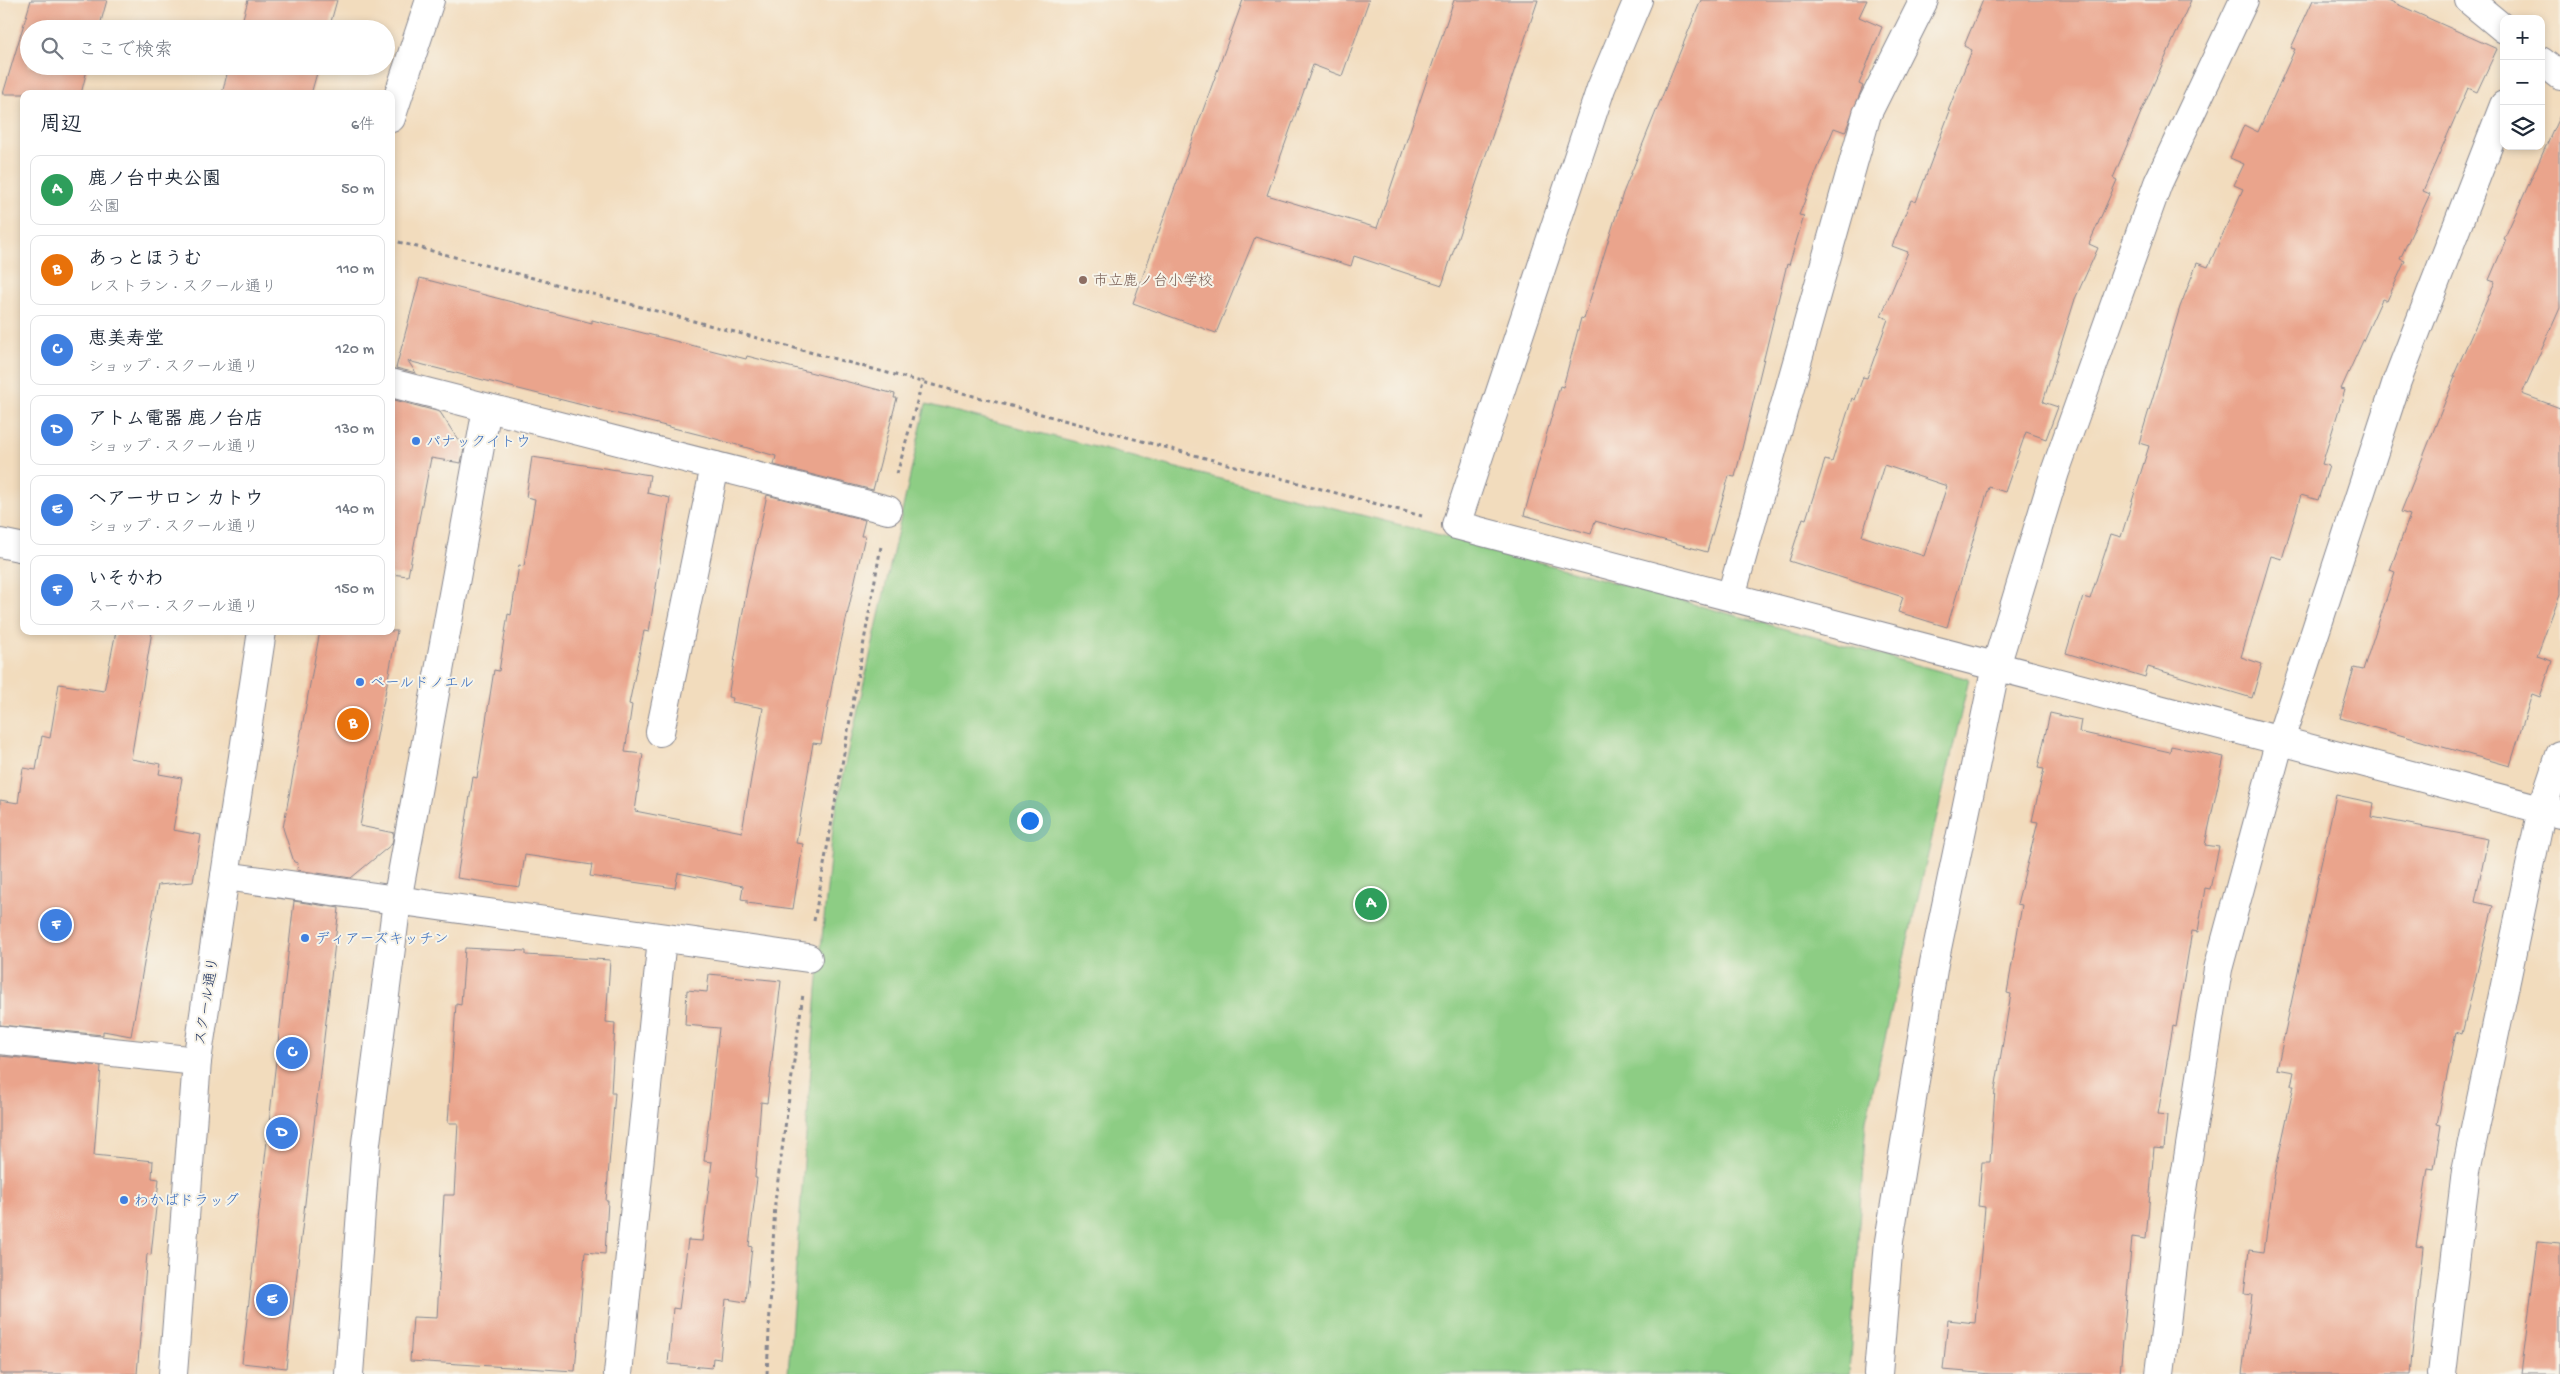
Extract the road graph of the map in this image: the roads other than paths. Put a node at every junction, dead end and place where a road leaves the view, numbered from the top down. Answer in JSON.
{"nodes":[{"id":1,"x":430,"y":0,"type":"edge"},
{"id":2,"x":1638,"y":0,"type":"edge"},
{"id":3,"x":1924,"y":0,"type":"edge"},
{"id":4,"x":2244,"y":0,"type":"edge"},
{"id":5,"x":2469,"y":0,"type":"edge"},
{"id":6,"x":2500,"y":26,"type":"edge"},
{"id":7,"x":2545,"y":63,"type":"edge"},
{"id":8,"x":2560,"y":76,"type":"edge"},
{"id":9,"x":395,"y":106,"type":"edge"},
{"id":10,"x":2500,"y":115,"type":"edge"},
{"id":11,"x":395,"y":384,"type":"edge"},
{"id":12,"x":487,"y":408,"type":"junction"},
{"id":13,"x":715,"y":466,"type":"junction"},
{"id":14,"x":888,"y":510,"type":"road end"},
{"id":15,"x":0,"y":543,"type":"edge"},
{"id":16,"x":20,"y":547,"type":"edge"},
{"id":17,"x":1731,"y":596,"type":"junction"},
{"id":18,"x":261,"y":635,"type":"edge"},
{"id":19,"x":1996,"y":666,"type":"junction"},
{"id":20,"x":660,"y":732,"type":"dead end"},
{"id":21,"x":2280,"y":740,"type":"junction"},
{"id":22,"x":2560,"y":755,"type":"edge"},
{"id":23,"x":2551,"y":811,"type":"edge"},
{"id":24,"x":225,"y":876,"type":"junction"},
{"id":25,"x":397,"y":901,"type":"junction"},
{"id":26,"x":662,"y":938,"type":"junction"},
{"id":27,"x":808,"y":958,"type":"road end"},
{"id":28,"x":0,"y":1040,"type":"edge"},
{"id":29,"x":197,"y":1061,"type":"junction"},
{"id":30,"x":173,"y":1374,"type":"edge"},
{"id":31,"x":349,"y":1374,"type":"edge"},
{"id":32,"x":618,"y":1374,"type":"edge"},
{"id":33,"x":1878,"y":1374,"type":"edge"},
{"id":34,"x":2160,"y":1374,"type":"edge"},
{"id":35,"x":2442,"y":1374,"type":"edge"}],
"edges":[{"from":1,"to":9,"type":"street"},
{"from":2,"to":17,"type":"street"},
{"from":3,"to":17,"type":"street"},
{"from":4,"to":19,"type":"street"},
{"from":5,"to":6,"type":"street"},
{"from":7,"to":8,"type":"street"},
{"from":10,"to":21,"type":"street"},
{"from":11,"to":12,"type":"street"},
{"from":12,"to":13,"type":"street"},
{"from":12,"to":25,"type":"street"},
{"from":13,"to":14,"type":"street"},
{"from":13,"to":20,"type":"street"},
{"from":15,"to":16,"type":"street"},
{"from":17,"to":19,"type":"street"},
{"from":18,"to":24,"type":"street","name":"スクール通り"},
{"from":19,"to":21,"type":"street"},
{"from":19,"to":33,"type":"street"},
{"from":21,"to":23,"type":"street"},
{"from":21,"to":34,"type":"street"},
{"from":22,"to":23,"type":"street"},
{"from":23,"to":35,"type":"street"},
{"from":24,"to":25,"type":"street"},
{"from":24,"to":29,"type":"street","name":"スクール通り"},
{"from":25,"to":26,"type":"street"},
{"from":25,"to":31,"type":"street"},
{"from":26,"to":27,"type":"street"},
{"from":26,"to":32,"type":"street"},
{"from":28,"to":29,"type":"street"},
{"from":29,"to":30,"type":"street","name":"スクール通り"}]}
